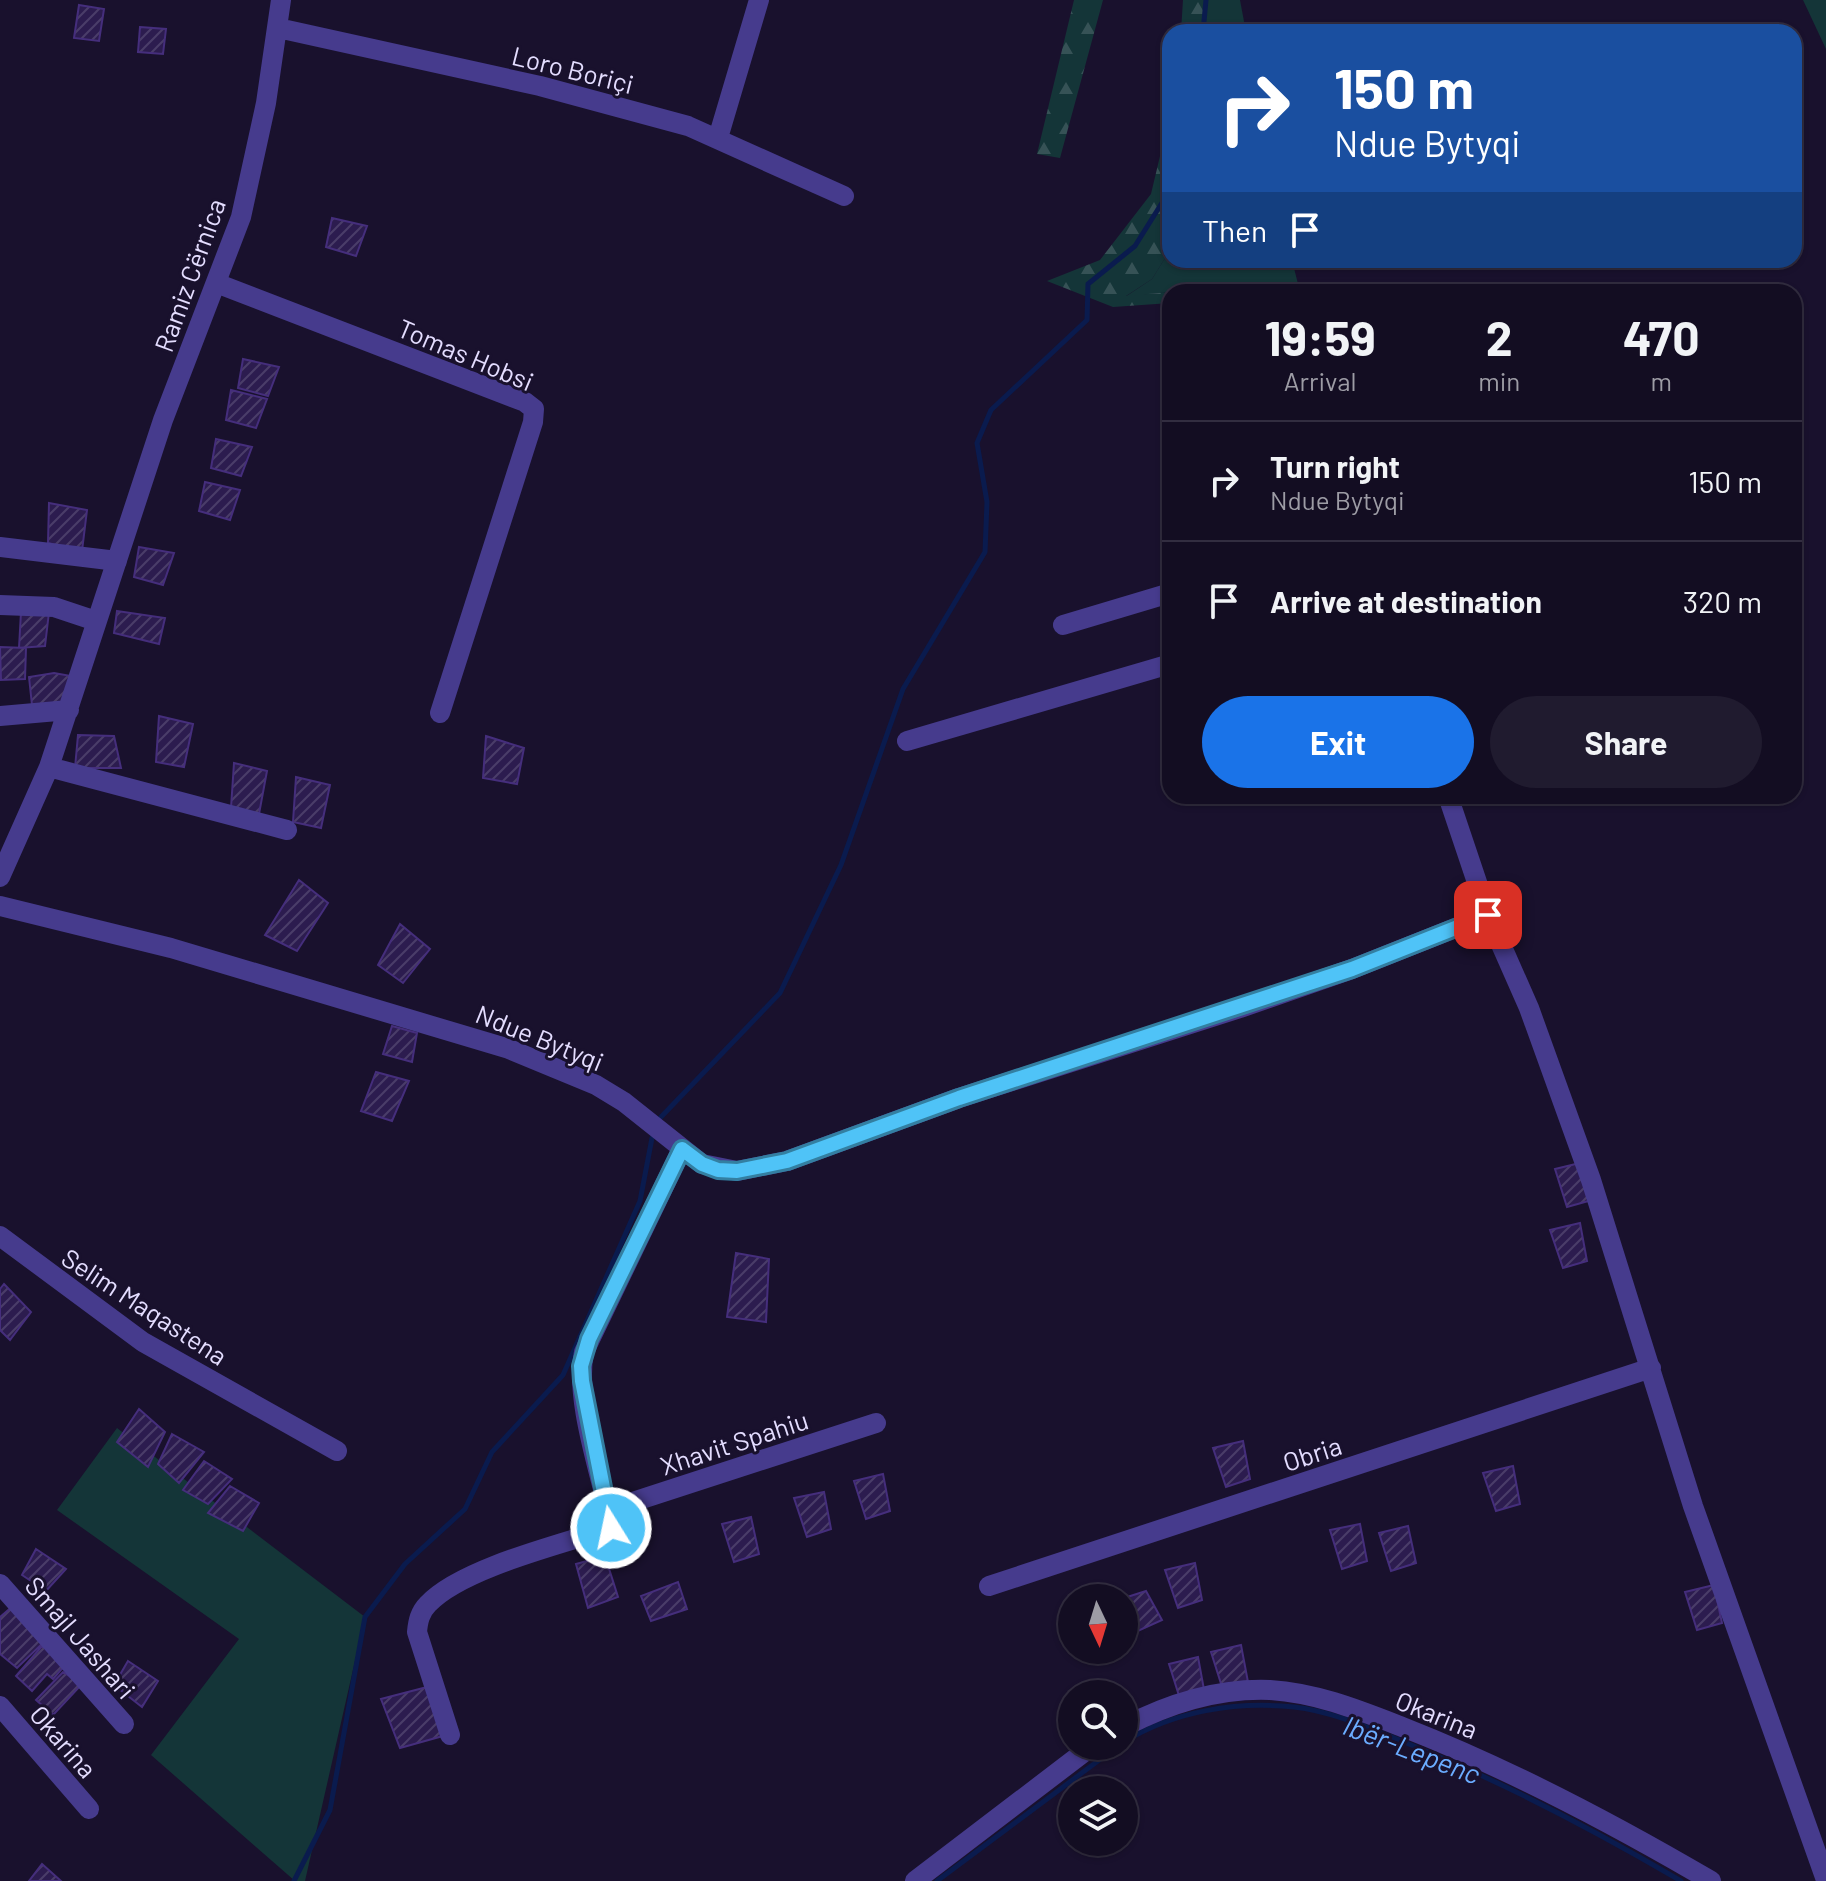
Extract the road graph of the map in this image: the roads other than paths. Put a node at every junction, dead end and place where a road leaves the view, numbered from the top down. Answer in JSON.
{"nodes":[{"id":1,"x":281,"y":0,"type":"edge"},
{"id":2,"x":759,"y":0,"type":"edge"},
{"id":3,"x":278,"y":28,"type":"junction"},
{"id":4,"x":718,"y":138,"type":"junction"},
{"id":5,"x":844,"y":196,"type":"dead end"},
{"id":6,"x":216,"y":283,"type":"junction"},
{"id":7,"x":0,"y":547,"type":"edge"},
{"id":8,"x":117,"y":561,"type":"junction"},
{"id":9,"x":1162,"y":595,"type":"edge"},
{"id":10,"x":0,"y":605,"type":"edge"},
{"id":11,"x":96,"y":621,"type":"junction"},
{"id":12,"x":1063,"y":625,"type":"dead end"},
{"id":13,"x":1162,"y":666,"type":"edge"},
{"id":14,"x":69,"y":710,"type":"junction"},
{"id":15,"x":440,"y":713,"type":"dead end"},
{"id":16,"x":0,"y":716,"type":"edge"},
{"id":17,"x":907,"y":741,"type":"dead end"},
{"id":18,"x":49,"y":767,"type":"junction"},
{"id":19,"x":1451,"y":804,"type":"edge"},
{"id":20,"x":287,"y":830,"type":"dead end"},
{"id":21,"x":0,"y":877,"type":"edge"},
{"id":22,"x":0,"y":906,"type":"edge"},
{"id":23,"x":1488,"y":915,"type":"junction"},
{"id":24,"x":682,"y":1149,"type":"junction"},
{"id":25,"x":0,"y":1236,"type":"edge"},
{"id":26,"x":1651,"y":1368,"type":"junction"},
{"id":27,"x":876,"y":1423,"type":"dead end"},
{"id":28,"x":337,"y":1451,"type":"dead end"},
{"id":29,"x":608,"y":1510,"type":"junction"},
{"id":30,"x":0,"y":1584,"type":"edge"},
{"id":31,"x":989,"y":1586,"type":"dead end"},
{"id":32,"x":0,"y":1706,"type":"edge"},
{"id":33,"x":1138,"y":1721,"type":"edge"},
{"id":34,"x":124,"y":1724,"type":"dead end"},
{"id":35,"x":450,"y":1735,"type":"dead end"},
{"id":36,"x":1074,"y":1760,"type":"edge"},
{"id":37,"x":89,"y":1809,"type":"dead end"},
{"id":38,"x":1826,"y":1880,"type":"edge"},
{"id":39,"x":915,"y":1881,"type":"edge"},
{"id":40,"x":1711,"y":1881,"type":"edge"}],
"edges":[{"from":1,"to":3,"type":"street","name":"Ramiz Cërnica"},
{"from":2,"to":4,"type":"street"},
{"from":3,"to":4,"type":"street","name":"Loro Boriçi"},
{"from":3,"to":6,"type":"street","name":"Ramiz Cërnica"},
{"from":4,"to":5,"type":"street","name":"Loro Boriçi"},
{"from":6,"to":8,"type":"street","name":"Ramiz Cërnica"},
{"from":6,"to":15,"type":"street","name":"Tomas Hobsi"},
{"from":7,"to":8,"type":"street"},
{"from":8,"to":11,"type":"street","name":"Ramiz Cërnica"},
{"from":9,"to":12,"type":"street"},
{"from":10,"to":11,"type":"street"},
{"from":11,"to":14,"type":"street","name":"Ramiz Cërnica"},
{"from":13,"to":17,"type":"street"},
{"from":14,"to":16,"type":"street"},
{"from":14,"to":18,"type":"street","name":"Ramiz Cërnica"},
{"from":18,"to":20,"type":"street"},
{"from":18,"to":21,"type":"street","name":"Ramiz Cërnica"},
{"from":19,"to":23,"type":"street"},
{"from":22,"to":24,"type":"street","name":"Ndue Bytyqi"},
{"from":23,"to":24,"type":"street","name":"Ndue Bytyqi"},
{"from":23,"to":26,"type":"street"},
{"from":24,"to":29,"type":"street"},
{"from":25,"to":28,"type":"street","name":"Selim Maqastena"},
{"from":26,"to":31,"type":"street","name":"Obria"},
{"from":26,"to":38,"type":"street"},
{"from":27,"to":29,"type":"street","name":"Xhavit Spahiu"},
{"from":29,"to":35,"type":"street"},
{"from":30,"to":34,"type":"street","name":"Smajl Jashari"},
{"from":32,"to":37,"type":"street","name":"Okarina"},
{"from":33,"to":40,"type":"street","name":"Okarina"},
{"from":36,"to":39,"type":"street"}]}
